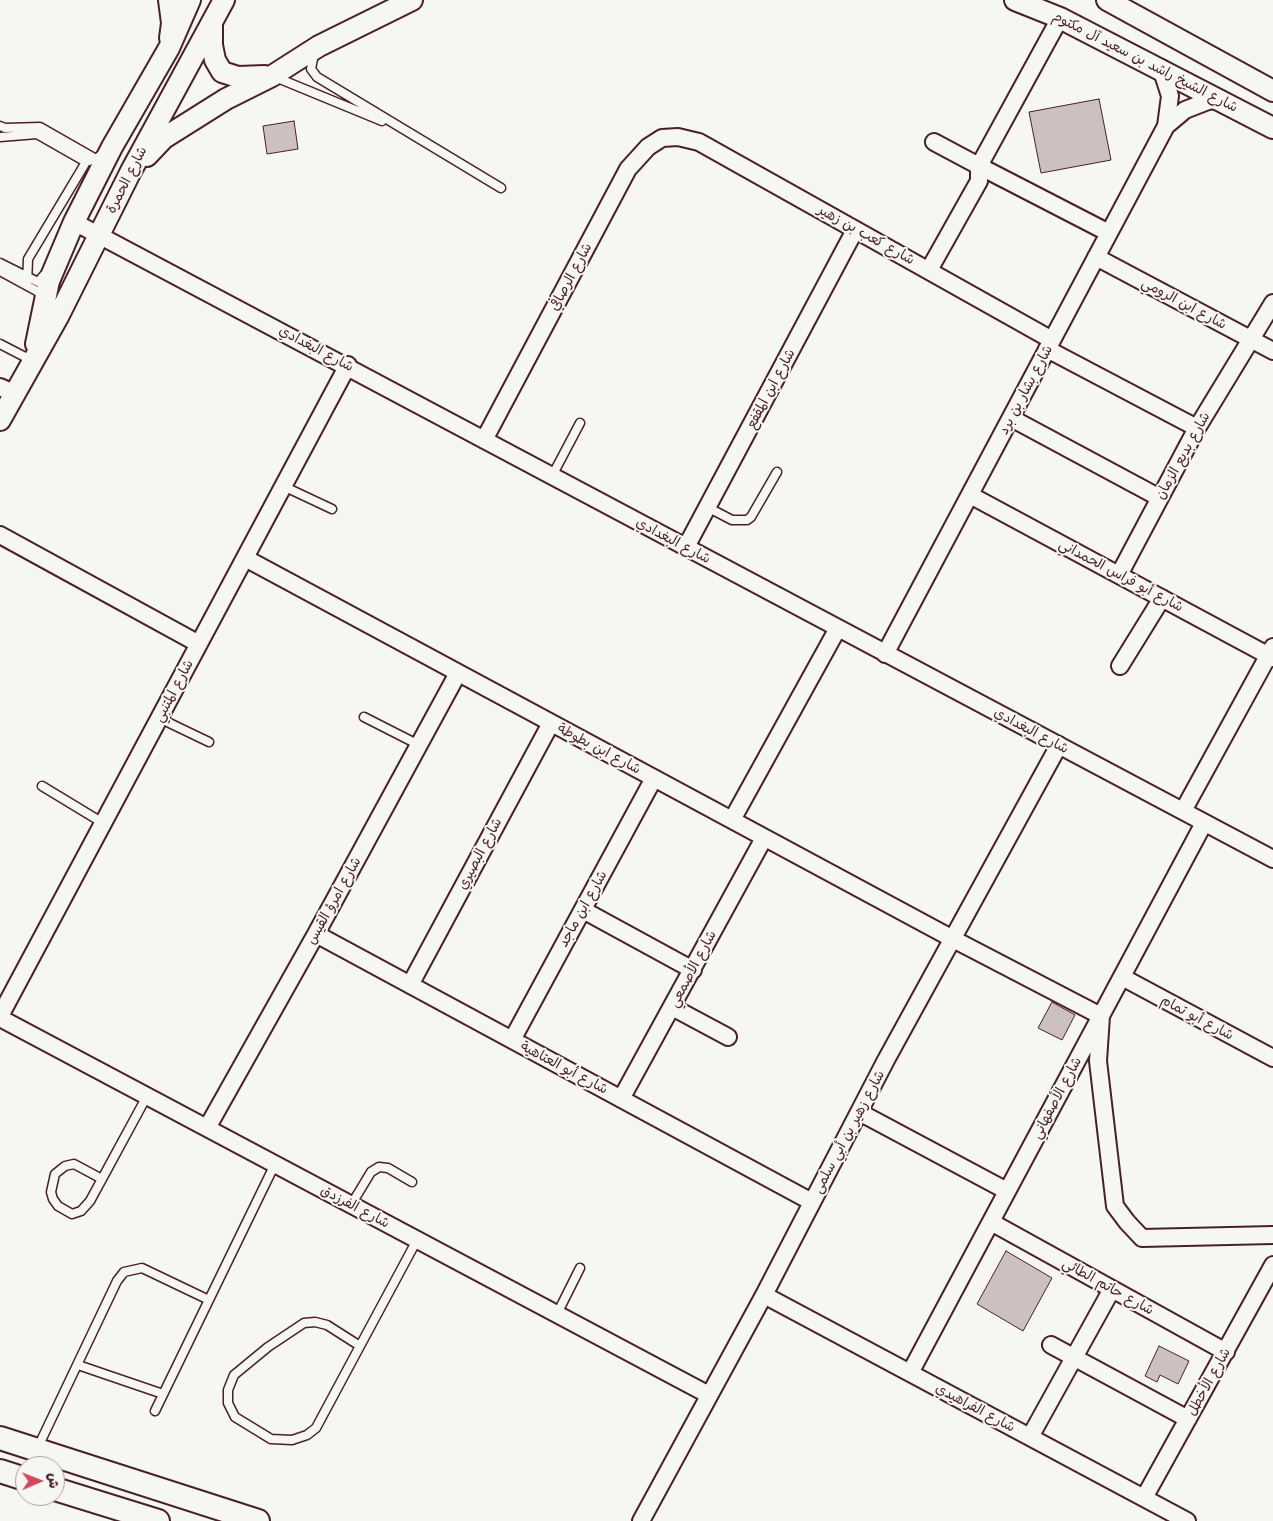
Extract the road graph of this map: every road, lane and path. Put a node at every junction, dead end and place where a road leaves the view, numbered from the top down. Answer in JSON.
{"nodes":[{"id":1,"x":169,"y":0,"type":"edge"},
{"id":2,"x":190,"y":0,"type":"edge"},
{"id":3,"x":224,"y":0,"type":"edge"},
{"id":4,"x":412,"y":0,"type":"edge"},
{"id":5,"x":1016,"y":0,"type":"edge"},
{"id":6,"x":1107,"y":0,"type":"edge"},
{"id":7,"x":1060,"y":18,"type":"junction"},
{"id":8,"x":212,"y":23,"type":"junction"},
{"id":9,"x":319,"y":46,"type":"junction"},
{"id":10,"x":169,"y":48,"type":"junction"},
{"id":11,"x":1161,"y":68,"type":"junction"},
{"id":12,"x":272,"y":76,"type":"junction"},
{"id":13,"x":1273,"y":91,"type":"edge"},
{"id":14,"x":1221,"y":99,"type":"junction"},
{"id":15,"x":0,"y":126,"type":"edge"},
{"id":16,"x":1166,"y":126,"type":"junction"},
{"id":17,"x":1273,"y":128,"type":"edge"},
{"id":18,"x":403,"y":130,"type":"junction"},
{"id":19,"x":0,"y":137,"type":"edge"},
{"id":20,"x":678,"y":137,"type":"joint"},
{"id":21,"x":934,"y":142,"type":"dead end"},
{"id":22,"x":112,"y":147,"type":"junction"},
{"id":23,"x":96,"y":159,"type":"junction"},
{"id":24,"x":86,"y":162,"type":"junction"},
{"id":25,"x":979,"y":166,"type":"junction"},
{"id":26,"x":131,"y":171,"type":"junction"},
{"id":27,"x":501,"y":188,"type":"dead end"},
{"id":28,"x":74,"y":222,"type":"junction"},
{"id":29,"x":855,"y":230,"type":"junction"},
{"id":30,"x":1109,"y":233,"type":"junction"},
{"id":31,"x":100,"y":234,"type":"junction"},
{"id":32,"x":1096,"y":257,"type":"junction"},
{"id":33,"x":56,"y":260,"type":"junction"},
{"id":34,"x":0,"y":263,"type":"edge"},
{"id":35,"x":929,"y":270,"type":"junction"},
{"id":36,"x":0,"y":271,"type":"edge"},
{"id":37,"x":27,"y":281,"type":"junction"},
{"id":38,"x":46,"y":296,"type":"junction"},
{"id":39,"x":1273,"y":303,"type":"edge"},
{"id":40,"x":1250,"y":339,"type":"junction"},
{"id":41,"x":0,"y":344,"type":"edge"},
{"id":42,"x":1050,"y":345,"type":"junction"},
{"id":43,"x":1273,"y":351,"type":"edge"},
{"id":44,"x":32,"y":361,"type":"junction"},
{"id":45,"x":348,"y":365,"type":"junction"},
{"id":46,"x":7,"y":390,"type":"edge"},
{"id":47,"x":1011,"y":418,"type":"junction"},
{"id":48,"x":0,"y":420,"type":"edge"},
{"id":49,"x":580,"y":423,"type":"dead end"},
{"id":50,"x":1197,"y":428,"type":"junction"},
{"id":51,"x":484,"y":440,"type":"junction"},
{"id":52,"x":777,"y":472,"type":"dead end"},
{"id":53,"x":552,"y":476,"type":"junction"},
{"id":54,"x":283,"y":486,"type":"junction"},
{"id":55,"x":970,"y":495,"type":"junction"},
{"id":56,"x":1160,"y":498,"type":"junction"},
{"id":57,"x":707,"y":508,"type":"junction"},
{"id":58,"x":332,"y":509,"type":"dead end"},
{"id":59,"x":0,"y":535,"type":"edge"},
{"id":60,"x":686,"y":547,"type":"junction"},
{"id":61,"x":245,"y":558,"type":"junction"},
{"id":62,"x":1119,"y":575,"type":"junction"},
{"id":63,"x":1162,"y":598,"type":"junction"},
{"id":64,"x":838,"y":628,"type":"junction"},
{"id":65,"x":199,"y":644,"type":"junction"},
{"id":66,"x":1272,"y":653,"type":"edge"},
{"id":67,"x":885,"y":654,"type":"junction"},
{"id":68,"x":1120,"y":666,"type":"dead end"},
{"id":69,"x":458,"y":673,"type":"junction"},
{"id":70,"x":364,"y":717,"type":"dead end"},
{"id":71,"x":159,"y":718,"type":"junction"},
{"id":72,"x":551,"y":723,"type":"junction"},
{"id":73,"x":209,"y":742,"type":"dead end"},
{"id":74,"x":419,"y":745,"type":"junction"},
{"id":75,"x":1059,"y":745,"type":"junction"},
{"id":76,"x":654,"y":778,"type":"junction"},
{"id":77,"x":42,"y":786,"type":"dead end"},
{"id":78,"x":1183,"y":811,"type":"junction"},
{"id":79,"x":732,"y":820,"type":"junction"},
{"id":80,"x":103,"y":823,"type":"junction"},
{"id":81,"x":1204,"y":823,"type":"junction"},
{"id":82,"x":764,"y":838,"type":"junction"},
{"id":83,"x":1273,"y":859,"type":"edge"},
{"id":84,"x":583,"y":910,"type":"junction"},
{"id":85,"x":316,"y":934,"type":"junction"},
{"id":86,"x":953,"y":939,"type":"junction"},
{"id":87,"x":692,"y":970,"type":"junction"},
{"id":88,"x":1122,"y":977,"type":"junction"},
{"id":89,"x":410,"y":985,"type":"junction"},
{"id":90,"x":672,"y":1007,"type":"junction"},
{"id":91,"x":1101,"y":1016,"type":"junction"},
{"id":92,"x":0,"y":1017,"type":"edge"},
{"id":93,"x":728,"y":1037,"type":"dead end"},
{"id":94,"x":512,"y":1040,"type":"junction"},
{"id":95,"x":1273,"y":1058,"type":"edge"},
{"id":96,"x":147,"y":1096,"type":"junction"},
{"id":97,"x":621,"y":1099,"type":"junction"},
{"id":98,"x":860,"y":1112,"type":"junction"},
{"id":99,"x":207,"y":1128,"type":"junction"},
{"id":100,"x":275,"y":1164,"type":"junction"},
{"id":101,"x":102,"y":1179,"type":"junction"},
{"id":102,"x":412,"y":1182,"type":"dead end"},
{"id":103,"x":1007,"y":1192,"type":"junction"},
{"id":104,"x":812,"y":1202,"type":"junction"},
{"id":105,"x":351,"y":1205,"type":"junction"},
{"id":106,"x":991,"y":1222,"type":"junction"},
{"id":107,"x":1273,"y":1235,"type":"edge"},
{"id":108,"x":417,"y":1240,"type":"junction"},
{"id":109,"x":1273,"y":1265,"type":"edge"},
{"id":110,"x":580,"y":1268,"type":"dead end"},
{"id":111,"x":1112,"y":1288,"type":"junction"},
{"id":112,"x":764,"y":1295,"type":"junction"},
{"id":113,"x":209,"y":1300,"type":"junction"},
{"id":114,"x":557,"y":1314,"type":"junction"},
{"id":115,"x":360,"y":1346,"type":"junction"},
{"id":116,"x":1052,"y":1346,"type":"dead end"},
{"id":117,"x":1226,"y":1352,"type":"junction"},
{"id":118,"x":1074,"y":1357,"type":"junction"},
{"id":119,"x":78,"y":1365,"type":"junction"},
{"id":120,"x":910,"y":1373,"type":"junction"},
{"id":121,"x":163,"y":1394,"type":"junction"},
{"id":122,"x":709,"y":1395,"type":"junction"},
{"id":123,"x":154,"y":1411,"type":"dead end"},
{"id":124,"x":1188,"y":1419,"type":"junction"},
{"id":125,"x":1030,"y":1437,"type":"junction"},
{"id":126,"x":0,"y":1438,"type":"edge"},
{"id":127,"x":37,"y":1449,"type":"junction"},
{"id":128,"x":0,"y":1472,"type":"edge"},
{"id":129,"x":15,"y":1476,"type":"edge"},
{"id":130,"x":65,"y":1492,"type":"edge"},
{"id":131,"x":1144,"y":1498,"type":"junction"},
{"id":132,"x":150,"y":1520,"type":"edge"},
{"id":133,"x":258,"y":1521,"type":"edge"},
{"id":134,"x":641,"y":1521,"type":"edge"},
{"id":135,"x":1187,"y":1521,"type":"edge"}],
"edges":[{"from":1,"to":10,"type":"street"},
{"from":2,"to":10,"type":"street","name":"شارع الحمرة"},
{"from":3,"to":8,"type":"street","name":"شارع الحمرة"},
{"from":4,"to":9,"type":"street"},
{"from":5,"to":7,"type":"street","name":"شارع الشيخ راشد بن سعيد آل مكتوم"},
{"from":6,"to":13,"type":"street"},
{"from":7,"to":11,"type":"street","name":"شارع الشيخ راشد بن سعيد آل مكتوم"},
{"from":7,"to":25,"type":"street"},
{"from":8,"to":12,"type":"street"},
{"from":8,"to":26,"type":"street","name":"شارع الحمرة"},
{"from":9,"to":12,"type":"street"},
{"from":9,"to":18,"type":"lane"},
{"from":10,"to":22,"type":"street","name":"شارع الحمرة"},
{"from":11,"to":14,"type":"street","name":"شارع الشيخ راشد بن سعيد آل مكتوم"},
{"from":11,"to":16,"type":"street","name":"شارع بشار بن برد"},
{"from":12,"to":18,"type":"lane"},
{"from":12,"to":26,"type":"street"},
{"from":14,"to":16,"type":"street","name":"شارع بشار بن برد"},
{"from":14,"to":17,"type":"street","name":"شارع الشيخ راشد بن سعيد آل مكتوم"},
{"from":15,"to":23,"type":"lane"},
{"from":16,"to":30,"type":"street","name":"شارع بشار بن برد"},
{"from":18,"to":27,"type":"lane"},
{"from":19,"to":24,"type":"lane"},
{"from":20,"to":29,"type":"street","name":"شارع كعب بن زهير"},
{"from":20,"to":51,"type":"street","name":"شارع الرصافي"},
{"from":21,"to":25,"type":"street"},
{"from":22,"to":23,"type":"lane"},
{"from":22,"to":28,"type":"street","name":"شارع الحمرة"},
{"from":23,"to":24,"type":"lane"},
{"from":24,"to":37,"type":"lane"},
{"from":25,"to":30,"type":"street"},
{"from":25,"to":35,"type":"street"},
{"from":26,"to":31,"type":"street","name":"شارع الحمرة"},
{"from":28,"to":31,"type":"street","name":"شارع البغدادي"},
{"from":28,"to":33,"type":"street","name":"شارع الحمرة"},
{"from":29,"to":35,"type":"street","name":"شارع كعب بن زهير"},
{"from":29,"to":57,"type":"street","name":"شارع ابن المقفع"},
{"from":30,"to":32,"type":"street","name":"شارع بشار بن برد"},
{"from":31,"to":44,"type":"street","name":"شارع الحمرة"},
{"from":31,"to":45,"type":"street","name":"شارع البغدادي"},
{"from":32,"to":40,"type":"street","name":"شارع ابن الرومي"},
{"from":32,"to":42,"type":"street","name":"شارع بشار بن برد"},
{"from":33,"to":37,"type":"lane"},
{"from":33,"to":38,"type":"street","name":"شارع الحمرة"},
{"from":34,"to":37,"type":"lane"},
{"from":35,"to":42,"type":"street","name":"شارع كعب بن زهير"},
{"from":36,"to":37,"type":"lane"},
{"from":37,"to":38,"type":"lane"},
{"from":38,"to":44,"type":"street","name":"شارع الحمرة"},
{"from":39,"to":40,"type":"street","name":"شارع بديع الزمان"},
{"from":40,"to":43,"type":"street","name":"شارع ابن الرومي"},
{"from":40,"to":50,"type":"street","name":"شارع بديع الزمان"},
{"from":41,"to":44,"type":"lane"},
{"from":42,"to":47,"type":"street","name":"شارع بشار بن برد"},
{"from":42,"to":50,"type":"street","name":"شارع كعب بن زهير"},
{"from":44,"to":46,"type":"street","name":"شارع الحمرة"},
{"from":45,"to":51,"type":"street","name":"شارع البغدادي"},
{"from":45,"to":54,"type":"street","name":"شارع المتنبي"},
{"from":46,"to":48,"type":"street","name":"شارع الحمرة"},
{"from":47,"to":55,"type":"street","name":"شارع بشار بن برد"},
{"from":47,"to":56,"type":"street"},
{"from":49,"to":53,"type":"lane"},
{"from":50,"to":56,"type":"street","name":"شارع بديع الزمان"},
{"from":51,"to":53,"type":"street","name":"شارع البغدادي"},
{"from":52,"to":57,"type":"lane"},
{"from":53,"to":60,"type":"street","name":"شارع البغدادي"},
{"from":54,"to":58,"type":"lane"},
{"from":54,"to":61,"type":"street","name":"شارع المتنبي"},
{"from":55,"to":62,"type":"street","name":"شارع أبو فراس الحمداني"},
{"from":55,"to":67,"type":"street","name":"شارع بشار بن برد"},
{"from":56,"to":62,"type":"street","name":"شارع بديع الزمان"},
{"from":57,"to":60,"type":"street","name":"شارع ابن المقفع"},
{"from":59,"to":65,"type":"street"},
{"from":60,"to":64,"type":"street","name":"شارع البغدادي"},
{"from":61,"to":65,"type":"street","name":"شارع المتنبي"},
{"from":61,"to":69,"type":"street","name":"شارع ابن بطوطة"},
{"from":62,"to":63,"type":"street","name":"شارع أبو فراس الحمداني"},
{"from":63,"to":66,"type":"street","name":"شارع أبو فراس الحمداني"},
{"from":63,"to":68,"type":"street"},
{"from":64,"to":67,"type":"street","name":"شارع البغدادي"},
{"from":64,"to":79,"type":"street"},
{"from":65,"to":71,"type":"street","name":"شارع المتنبي"},
{"from":66,"to":78,"type":"street"},
{"from":67,"to":75,"type":"street","name":"شارع البغدادي"},
{"from":69,"to":72,"type":"street","name":"شارع ابن بطوطة"},
{"from":69,"to":74,"type":"street","name":"شارع امرؤ القيس"},
{"from":70,"to":74,"type":"lane"},
{"from":71,"to":73,"type":"lane"},
{"from":71,"to":80,"type":"street","name":"شارع المتنبي"},
{"from":72,"to":76,"type":"street","name":"شارع ابن بطوطة"},
{"from":72,"to":89,"type":"street","name":"شارع البصيري"},
{"from":74,"to":85,"type":"street","name":"شارع امرؤ القيس"},
{"from":75,"to":78,"type":"street","name":"شارع البغدادي"},
{"from":75,"to":86,"type":"street","name":"شارع زهير بن أبي سلمى"},
{"from":76,"to":79,"type":"street","name":"شارع ابن بطوطة"},
{"from":76,"to":84,"type":"street","name":"شارع ابن ماجد"},
{"from":77,"to":80,"type":"lane"},
{"from":78,"to":81,"type":"street","name":"شارع البغدادي"},
{"from":79,"to":82,"type":"street","name":"شارع ابن بطوطة"},
{"from":80,"to":92,"type":"street","name":"شارع المتنبي"},
{"from":81,"to":83,"type":"street","name":"شارع البغدادي"},
{"from":81,"to":88,"type":"street","name":"شارع الأصفهاني"},
{"from":82,"to":86,"type":"street","name":"شارع ابن بطوطة"},
{"from":82,"to":87,"type":"street","name":"شارع الأصمعي"},
{"from":84,"to":87,"type":"street"},
{"from":84,"to":94,"type":"street","name":"شارع ابن ماجد"},
{"from":85,"to":89,"type":"street","name":"شارع أبو العتاهية"},
{"from":85,"to":99,"type":"street","name":"شارع امرؤ القيس"},
{"from":86,"to":91,"type":"street","name":"شارع ابن بطوطة"},
{"from":86,"to":98,"type":"street","name":"شارع زهير بن أبي سلمى"},
{"from":87,"to":90,"type":"street","name":"شارع الأصمعي"},
{"from":88,"to":91,"type":"street","name":"شارع الأصفهاني"},
{"from":88,"to":95,"type":"street","name":"شارع أبو تمام"},
{"from":89,"to":94,"type":"street","name":"شارع أبو العتاهية"},
{"from":90,"to":93,"type":"street"},
{"from":90,"to":97,"type":"street","name":"شارع الأصمعي"},
{"from":91,"to":103,"type":"street","name":"شارع الأصفهاني"},
{"from":91,"to":107,"type":"street"},
{"from":92,"to":96,"type":"street","name":"شارع الفرزدق"},
{"from":94,"to":97,"type":"street","name":"شارع أبو العتاهية"},
{"from":96,"to":99,"type":"street","name":"شارع الفرزدق"},
{"from":96,"to":101,"type":"lane"},
{"from":97,"to":104,"type":"street","name":"شارع أبو العتاهية"},
{"from":98,"to":103,"type":"street"},
{"from":98,"to":104,"type":"street","name":"شارع زهير بن أبي سلمى"},
{"from":99,"to":100,"type":"street","name":"شارع الفرزدق"},
{"from":100,"to":105,"type":"street","name":"شارع الفرزدق"},
{"from":100,"to":113,"type":"lane"},
{"from":101,"to":101,"type":"lane"},
{"from":102,"to":105,"type":"lane"},
{"from":103,"to":106,"type":"street","name":"شارع الأصفهاني"},
{"from":104,"to":112,"type":"street","name":"شارع زهير بن أبي سلمى"},
{"from":105,"to":108,"type":"street","name":"شارع الفرزدق"},
{"from":106,"to":111,"type":"street","name":"شارع حاتم الطائي"},
{"from":106,"to":120,"type":"street","name":"شارع الأصفهاني"},
{"from":108,"to":114,"type":"street","name":"شارع الفرزدق"},
{"from":108,"to":115,"type":"lane"},
{"from":109,"to":117,"type":"street","name":"شارع الأخطل"},
{"from":110,"to":114,"type":"lane"},
{"from":111,"to":117,"type":"street","name":"شارع حاتم الطائي"},
{"from":111,"to":118,"type":"street"},
{"from":112,"to":120,"type":"street","name":"شارع الفراهيدي"},
{"from":112,"to":122,"type":"street","name":"شارع زهير بن أبي سلمى"},
{"from":113,"to":119,"type":"lane"},
{"from":113,"to":121,"type":"lane"},
{"from":114,"to":122,"type":"street","name":"شارع الفرزدق"},
{"from":115,"to":115,"type":"lane"},
{"from":116,"to":118,"type":"street"},
{"from":117,"to":124,"type":"street","name":"شارع الأخطل"},
{"from":118,"to":124,"type":"street"},
{"from":118,"to":125,"type":"street"},
{"from":119,"to":121,"type":"lane"},
{"from":119,"to":127,"type":"lane"},
{"from":120,"to":125,"type":"street","name":"شارع الفراهيدي"},
{"from":121,"to":123,"type":"lane"},
{"from":122,"to":134,"type":"street","name":"شارع زهير بن أبي سلمى"},
{"from":124,"to":131,"type":"street","name":"شارع الأخطل"},
{"from":125,"to":131,"type":"street","name":"شارع الفراهيدي"},
{"from":126,"to":127,"type":"main road"},
{"from":127,"to":133,"type":"main road"},
{"from":128,"to":129,"type":"main road"},
{"from":130,"to":132,"type":"main road"},
{"from":131,"to":135,"type":"street","name":"شارع الفراهيدي"}]}
